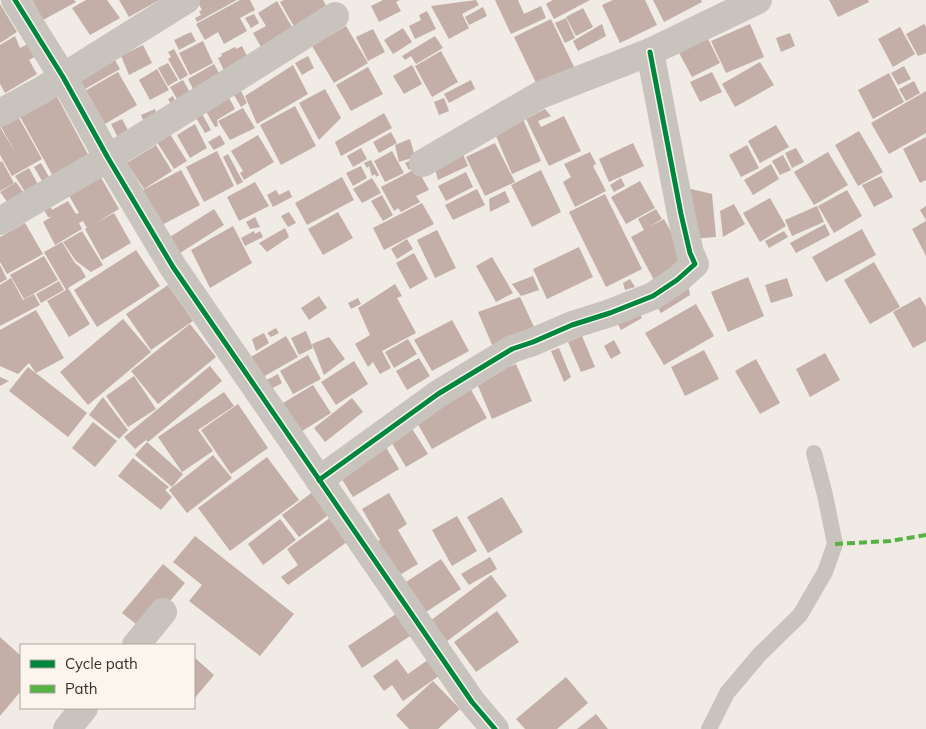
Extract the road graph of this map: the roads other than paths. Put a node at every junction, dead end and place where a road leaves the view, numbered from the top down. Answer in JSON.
{"nodes":[{"id":1,"x":15,"y":0,"type":"edge"},
{"id":2,"x":186,"y":0,"type":"edge"},
{"id":3,"x":758,"y":0,"type":"edge"},
{"id":4,"x":334,"y":16,"type":"dead end"},
{"id":5,"x":650,"y":52,"type":"junction"},
{"id":6,"x":63,"y":77,"type":"junction"},
{"id":7,"x":0,"y":113,"type":"edge"},
{"id":8,"x":108,"y":158,"type":"junction"},
{"id":9,"x":423,"y":163,"type":"dead end"},
{"id":10,"x":0,"y":221,"type":"edge"},
{"id":11,"x":814,"y":453,"type":"dead end"},
{"id":12,"x":319,"y":480,"type":"junction"},
{"id":13,"x":163,"y":612,"type":"dead end"},
{"id":14,"x":137,"y":644,"type":"edge"},
{"id":15,"x":83,"y":709,"type":"edge"},
{"id":16,"x":67,"y":729,"type":"edge"},
{"id":17,"x":495,"y":729,"type":"edge"},
{"id":18,"x":709,"y":729,"type":"edge"}],
"edges":[{"from":1,"to":6,"type":"street"},
{"from":2,"to":6,"type":"street"},
{"from":3,"to":5,"type":"street"},
{"from":4,"to":8,"type":"street"},
{"from":5,"to":9,"type":"street"},
{"from":5,"to":12,"type":"street"},
{"from":6,"to":7,"type":"street"},
{"from":6,"to":8,"type":"street"},
{"from":8,"to":10,"type":"street"},
{"from":8,"to":12,"type":"street"},
{"from":11,"to":18,"type":"lane"},
{"from":12,"to":17,"type":"street"},
{"from":13,"to":14,"type":"street"},
{"from":15,"to":16,"type":"street"}]}
